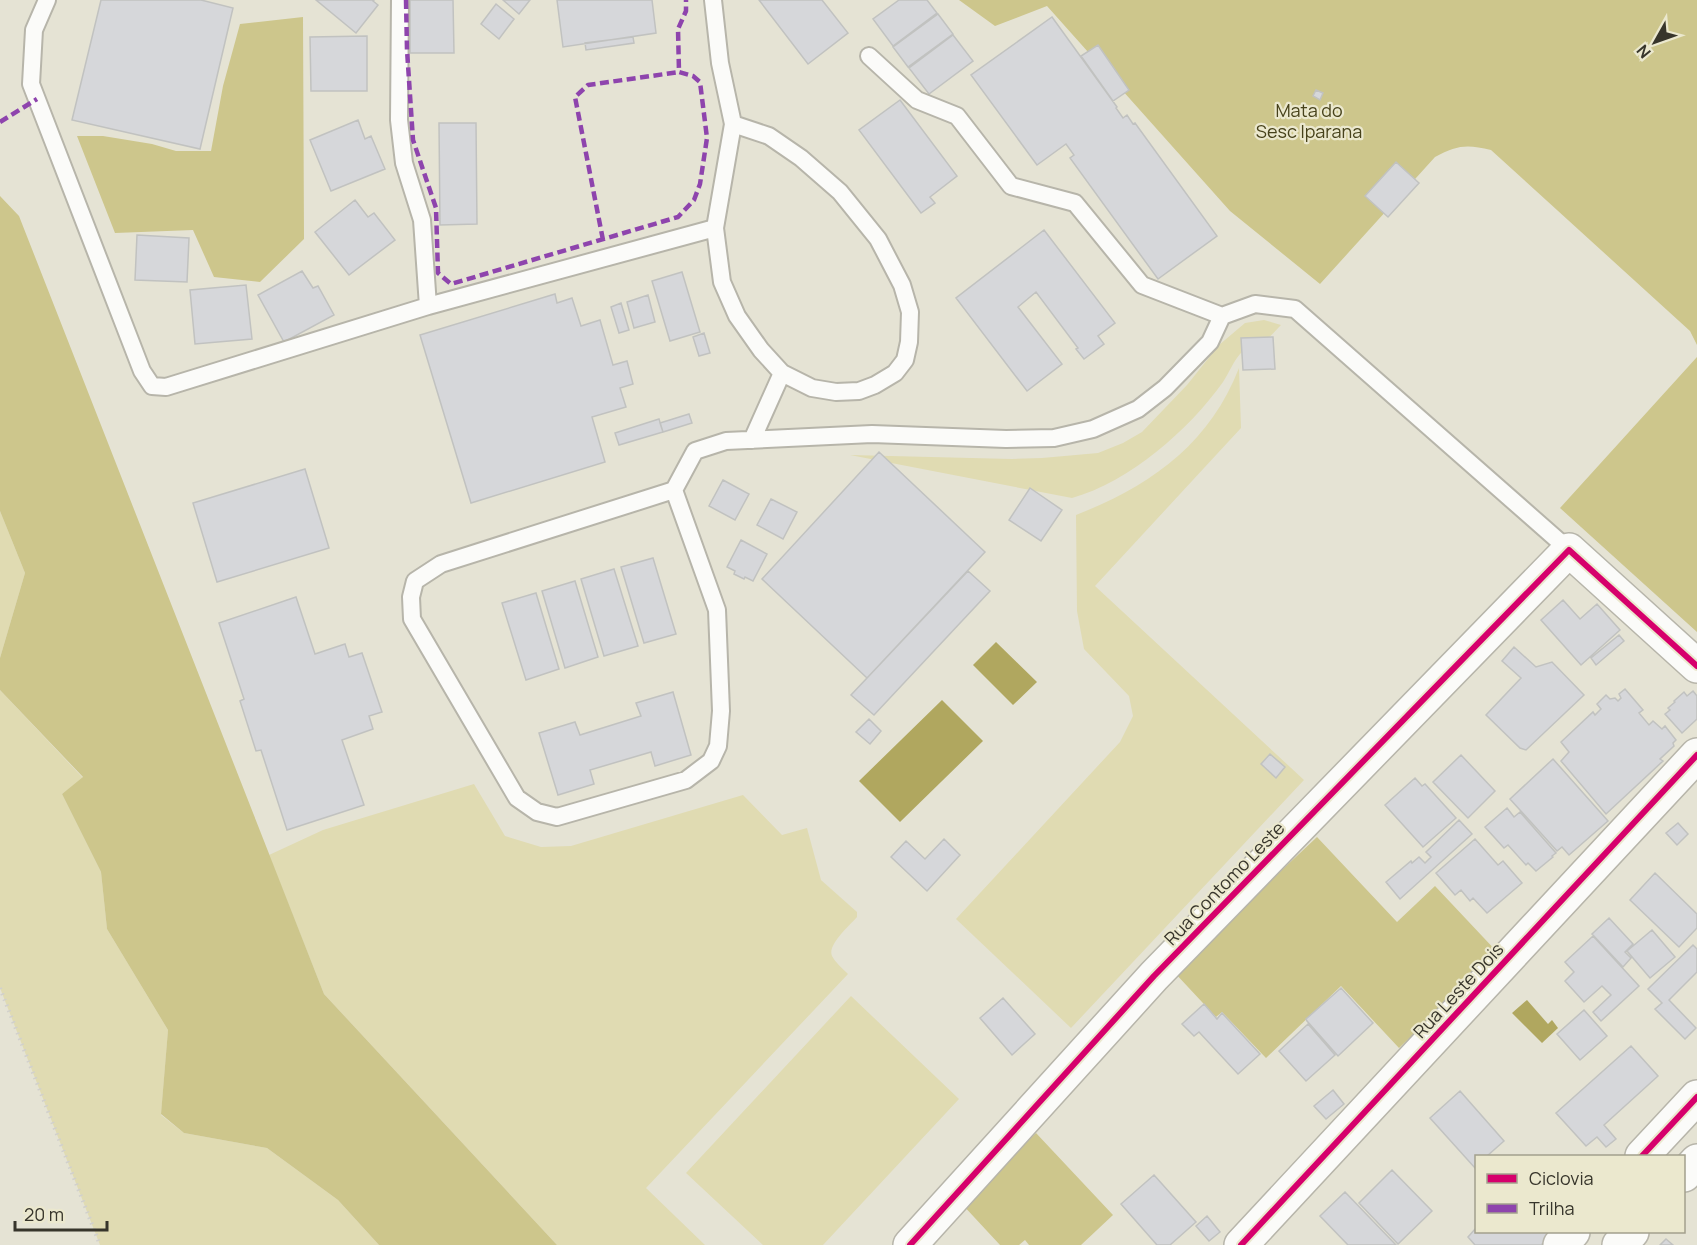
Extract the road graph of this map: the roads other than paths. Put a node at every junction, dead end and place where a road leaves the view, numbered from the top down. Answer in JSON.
{"nodes":[{"id":1,"x":48,"y":0,"type":"edge"},
{"id":2,"x":400,"y":0,"type":"edge"},
{"id":3,"x":713,"y":0,"type":"edge"},
{"id":4,"x":869,"y":56,"type":"dead end"},
{"id":5,"x":733,"y":124,"type":"junction"},
{"id":6,"x":715,"y":228,"type":"junction"},
{"id":7,"x":428,"y":306,"type":"junction"},
{"id":8,"x":1222,"y":316,"type":"junction"},
{"id":9,"x":782,"y":373,"type":"junction"},
{"id":10,"x":752,"y":440,"type":"junction"},
{"id":11,"x":674,"y":490,"type":"junction"},
{"id":12,"x":1569,"y":550,"type":"junction"},
{"id":13,"x":1697,"y":666,"type":"edge"},
{"id":14,"x":1697,"y":756,"type":"edge"},
{"id":15,"x":1697,"y":1097,"type":"edge"},
{"id":16,"x":1643,"y":1155,"type":"edge"},
{"id":17,"x":1697,"y":1161,"type":"edge"},
{"id":18,"x":1685,"y":1173,"type":"edge"},
{"id":19,"x":1572,"y":1233,"type":"edge"},
{"id":20,"x":1631,"y":1233,"type":"edge"},
{"id":21,"x":910,"y":1245,"type":"edge"},
{"id":22,"x":1241,"y":1245,"type":"edge"},
{"id":23,"x":1560,"y":1245,"type":"edge"},
{"id":24,"x":1619,"y":1245,"type":"edge"}],
"edges":[{"from":1,"to":7,"type":"lane"},
{"from":2,"to":7,"type":"lane"},
{"from":3,"to":5,"type":"lane"},
{"from":4,"to":8,"type":"lane"},
{"from":5,"to":6,"type":"lane"},
{"from":5,"to":9,"type":"lane"},
{"from":6,"to":7,"type":"lane"},
{"from":6,"to":9,"type":"lane"},
{"from":8,"to":10,"type":"lane"},
{"from":8,"to":12,"type":"lane"},
{"from":9,"to":10,"type":"lane"},
{"from":10,"to":11,"type":"lane"},
{"from":11,"to":11,"type":"lane"},
{"from":12,"to":13,"type":"street"},
{"from":12,"to":21,"type":"street","name":"Rua Contomo Leste"},
{"from":14,"to":22,"type":"street","name":"Rua Leste Dois"},
{"from":15,"to":16,"type":"street"},
{"from":17,"to":18,"type":"street"},
{"from":19,"to":23,"type":"street"},
{"from":20,"to":24,"type":"street"}]}
